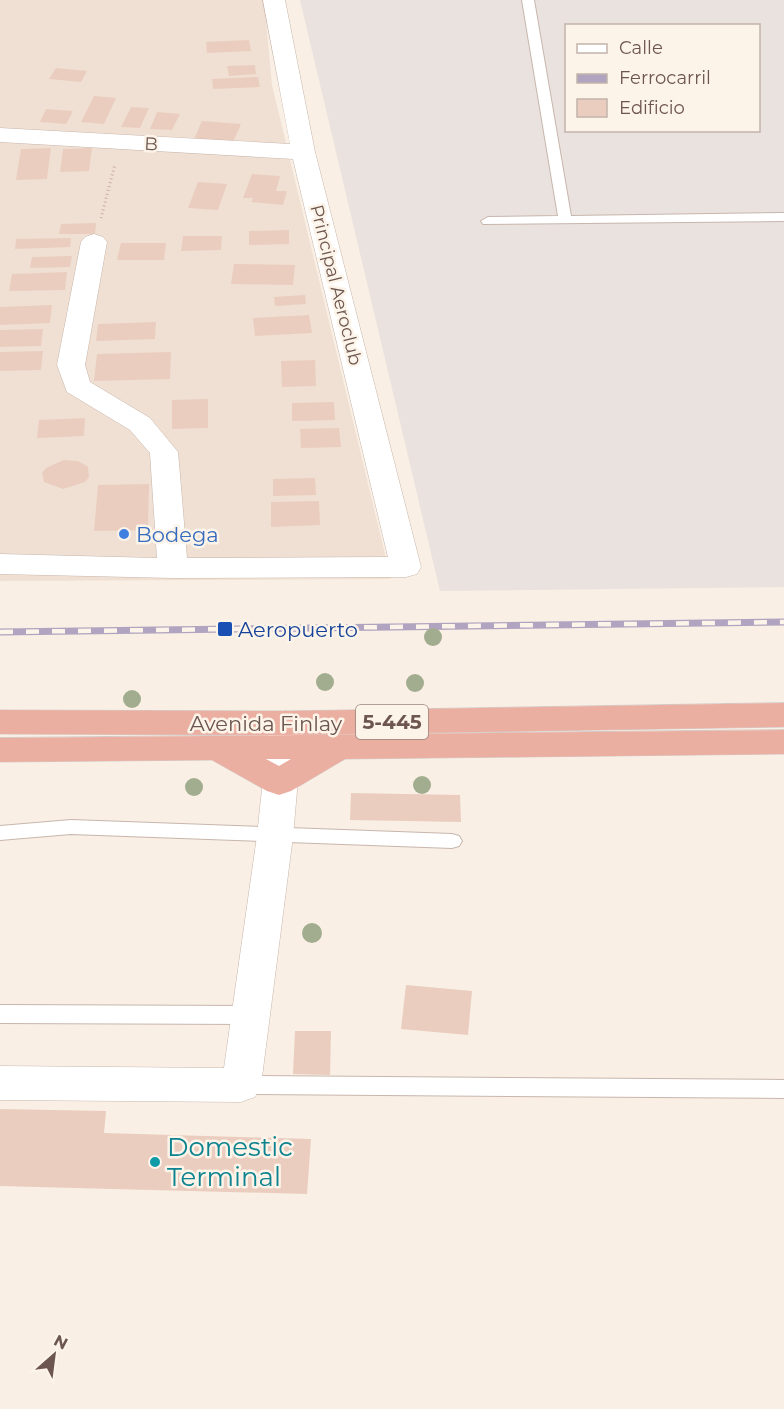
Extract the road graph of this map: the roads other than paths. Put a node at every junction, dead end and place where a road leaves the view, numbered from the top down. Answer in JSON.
{"nodes":[{"id":1,"x":274,"y":0,"type":"edge"},
{"id":2,"x":528,"y":0,"type":"edge"},
{"id":3,"x":0,"y":135,"type":"edge"},
{"id":4,"x":303,"y":152,"type":"junction"},
{"id":5,"x":784,"y":217,"type":"edge"},
{"id":6,"x":566,"y":220,"type":"junction"},
{"id":7,"x":488,"y":221,"type":"dead end"},
{"id":8,"x":94,"y":242,"type":"road end"},
{"id":9,"x":0,"y":564,"type":"edge"},
{"id":10,"x":173,"y":568,"type":"junction"},
{"id":11,"x":784,"y":715,"type":"edge"},
{"id":12,"x":0,"y":722,"type":"edge"},
{"id":13,"x":784,"y":742,"type":"edge"},
{"id":14,"x":0,"y":750,"type":"edge"},
{"id":15,"x":282,"y":751,"type":"junction"},
{"id":16,"x":0,"y":833,"type":"edge"},
{"id":17,"x":275,"y":836,"type":"junction"},
{"id":18,"x":452,"y":841,"type":"dead end"},
{"id":19,"x":0,"y":1014,"type":"edge"},
{"id":20,"x":249,"y":1015,"type":"junction"},
{"id":21,"x":0,"y":1083,"type":"edge"},
{"id":22,"x":241,"y":1085,"type":"junction"},
{"id":23,"x":784,"y":1089,"type":"edge"}],
"edges":[{"from":1,"to":4,"type":"street","name":"Principal Aeroclub"},
{"from":2,"to":6,"type":"lane"},
{"from":3,"to":4,"type":"street","name":"B"},
{"from":4,"to":10,"type":"street","name":"Principal Aeroclub"},
{"from":5,"to":6,"type":"lane"},
{"from":6,"to":7,"type":"lane"},
{"from":8,"to":10,"type":"street"},
{"from":9,"to":10,"type":"street"},
{"from":11,"to":15,"type":"highway","name":"Avenida Finlay","number":"5-445"},
{"from":12,"to":15,"type":"highway","name":"Avenida Finlay","number":"5-445"},
{"from":13,"to":15,"type":"highway","name":"Avenida Finlay","number":"5-445"},
{"from":14,"to":15,"type":"highway","name":"Avenida Finlay"},
{"from":15,"to":17,"type":"street"},
{"from":16,"to":17,"type":"lane"},
{"from":17,"to":18,"type":"lane"},
{"from":17,"to":20,"type":"street"},
{"from":19,"to":20,"type":"lane"},
{"from":20,"to":22,"type":"street"},
{"from":21,"to":22,"type":"street"},
{"from":22,"to":23,"type":"lane"}]}
